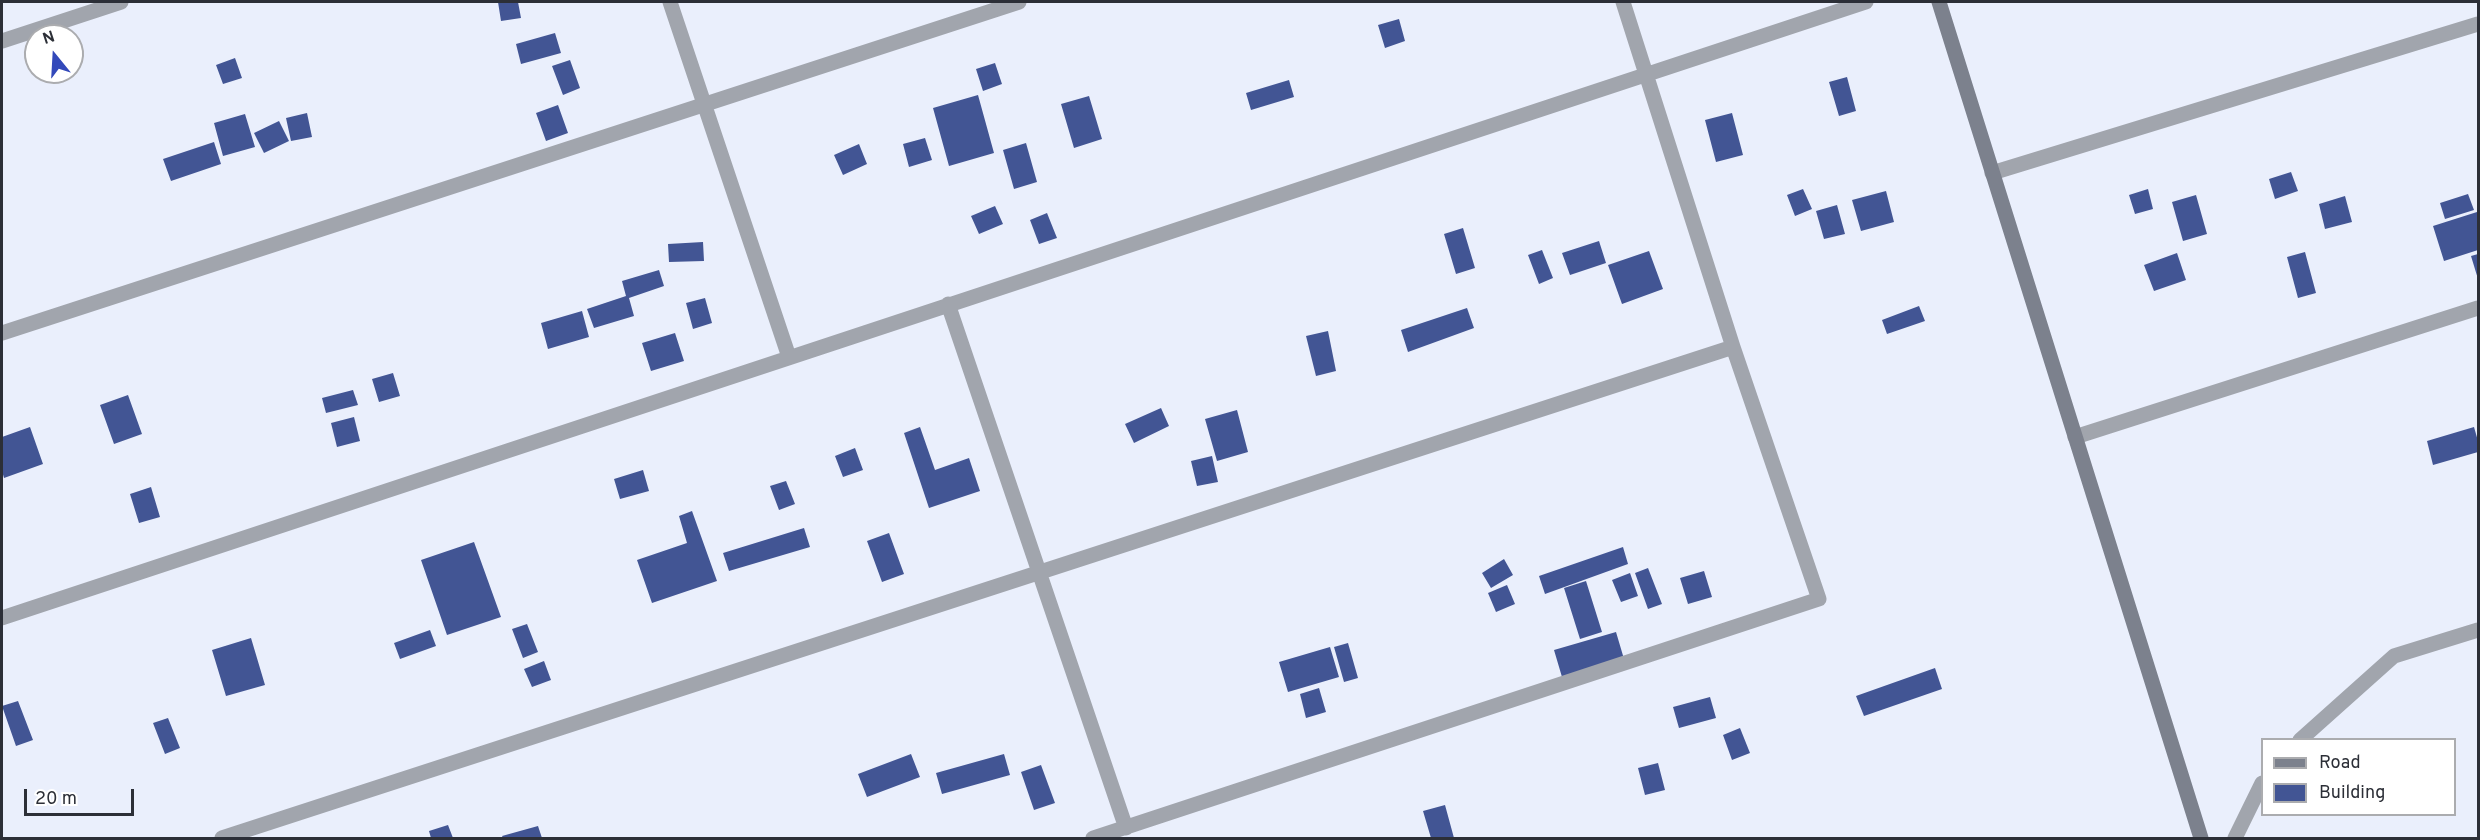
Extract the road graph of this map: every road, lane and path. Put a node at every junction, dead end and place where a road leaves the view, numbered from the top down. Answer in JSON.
{"nodes":[{"id":1,"x":121,"y":2,"type":"edge"},
{"id":2,"x":670,"y":2,"type":"edge"},
{"id":3,"x":1019,"y":2,"type":"edge"},
{"id":4,"x":1623,"y":2,"type":"edge"},
{"id":5,"x":1866,"y":2,"type":"edge"},
{"id":6,"x":1939,"y":2,"type":"edge"},
{"id":7,"x":2478,"y":24,"type":"edge"},
{"id":8,"x":2,"y":41,"type":"edge"},
{"id":9,"x":1646,"y":73,"type":"junction"},
{"id":10,"x":705,"y":104,"type":"junction"},
{"id":11,"x":1992,"y":173,"type":"junction"},
{"id":12,"x":948,"y":304,"type":"junction"},
{"id":13,"x":2478,"y":308,"type":"edge"},
{"id":14,"x":2,"y":333,"type":"edge"},
{"id":15,"x":1733,"y":347,"type":"junction"},
{"id":16,"x":789,"y":357,"type":"junction"},
{"id":17,"x":2075,"y":437,"type":"junction"},
{"id":18,"x":1039,"y":573,"type":"junction"},
{"id":19,"x":2,"y":618,"type":"edge"},
{"id":20,"x":2478,"y":630,"type":"edge"},
{"id":21,"x":2303,"y":738,"type":"edge"},
{"id":22,"x":2261,"y":785,"type":"edge"},
{"id":23,"x":1126,"y":828,"type":"junction"},
{"id":24,"x":222,"y":838,"type":"edge"},
{"id":25,"x":1093,"y":838,"type":"edge"},
{"id":26,"x":2201,"y":838,"type":"edge"},
{"id":27,"x":2235,"y":838,"type":"edge"}],
"edges":[{"from":1,"to":8,"type":"street"},
{"from":2,"to":10,"type":"street"},
{"from":3,"to":10,"type":"street"},
{"from":4,"to":9,"type":"street"},
{"from":5,"to":9,"type":"street"},
{"from":6,"to":11,"type":"street"},
{"from":7,"to":11,"type":"street"},
{"from":9,"to":12,"type":"street"},
{"from":9,"to":15,"type":"street"},
{"from":10,"to":14,"type":"street"},
{"from":10,"to":16,"type":"street"},
{"from":11,"to":17,"type":"street"},
{"from":12,"to":16,"type":"street"},
{"from":12,"to":18,"type":"street"},
{"from":13,"to":17,"type":"street"},
{"from":15,"to":18,"type":"street"},
{"from":15,"to":23,"type":"street"},
{"from":16,"to":19,"type":"street"},
{"from":17,"to":26,"type":"street"},
{"from":18,"to":23,"type":"street"},
{"from":18,"to":24,"type":"street"},
{"from":20,"to":21,"type":"street"},
{"from":22,"to":27,"type":"street"},
{"from":23,"to":25,"type":"street"}]}
